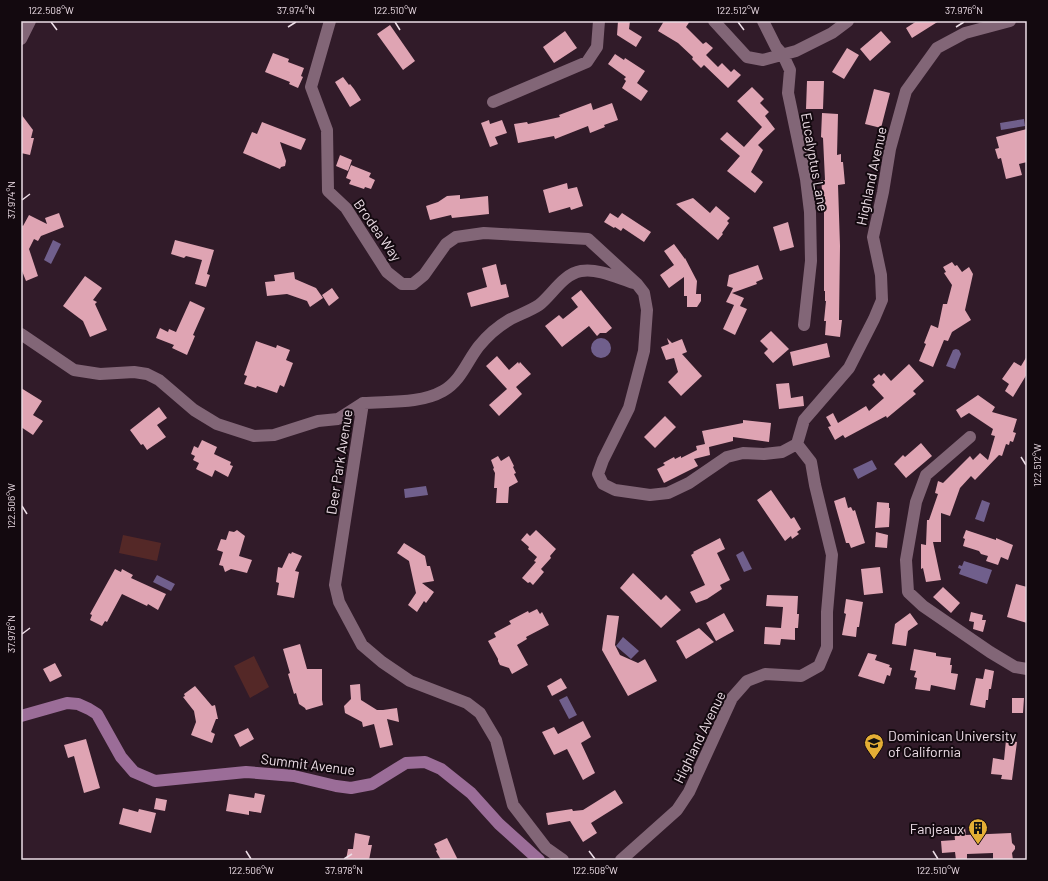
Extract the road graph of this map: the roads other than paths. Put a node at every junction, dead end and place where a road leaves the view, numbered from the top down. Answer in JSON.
{"nodes":[{"id":1,"x":30,"y":21,"type":"edge"},
{"id":2,"x":330,"y":21,"type":"edge"},
{"id":3,"x":599,"y":21,"type":"edge"},
{"id":4,"x":714,"y":21,"type":"edge"},
{"id":5,"x":762,"y":21,"type":"edge"},
{"id":6,"x":848,"y":21,"type":"edge"},
{"id":7,"x":1010,"y":21,"type":"edge"},
{"id":8,"x":21,"y":39,"type":"edge"},
{"id":9,"x":783,"y":55,"type":"junction"},
{"id":10,"x":493,"y":102,"type":"dead end"},
{"id":11,"x":637,"y":284,"type":"junction"},
{"id":12,"x":804,"y":325,"type":"dead end"},
{"id":13,"x":21,"y":334,"type":"edge"},
{"id":14,"x":363,"y":403,"type":"junction"},
{"id":15,"x":970,"y":437,"type":"dead end"},
{"id":16,"x":797,"y":444,"type":"junction"},
{"id":17,"x":1027,"y":669,"type":"edge"},
{"id":18,"x":21,"y":716,"type":"edge"},
{"id":19,"x":539,"y":860,"type":"edge"},
{"id":20,"x":563,"y":860,"type":"edge"},
{"id":21,"x":622,"y":860,"type":"edge"}],
"edges":[{"from":1,"to":8,"type":"street"},
{"from":2,"to":11,"type":"street","name":"Brodea Way"},
{"from":3,"to":10,"type":"street"},
{"from":4,"to":9,"type":"street"},
{"from":5,"to":9,"type":"street","name":"Eucalyptus Lane"},
{"from":6,"to":9,"type":"street"},
{"from":7,"to":16,"type":"street","name":"Highland Avenue"},
{"from":9,"to":12,"type":"street","name":"Eucalyptus Lane"},
{"from":11,"to":14,"type":"street","name":"Deer Park Avenue"},
{"from":11,"to":16,"type":"street"},
{"from":13,"to":14,"type":"street"},
{"from":14,"to":20,"type":"street","name":"Deer Park Avenue"},
{"from":15,"to":17,"type":"street"},
{"from":16,"to":21,"type":"street","name":"Highland Avenue"},
{"from":18,"to":19,"type":"street","name":"Summit Avenue"}]}
